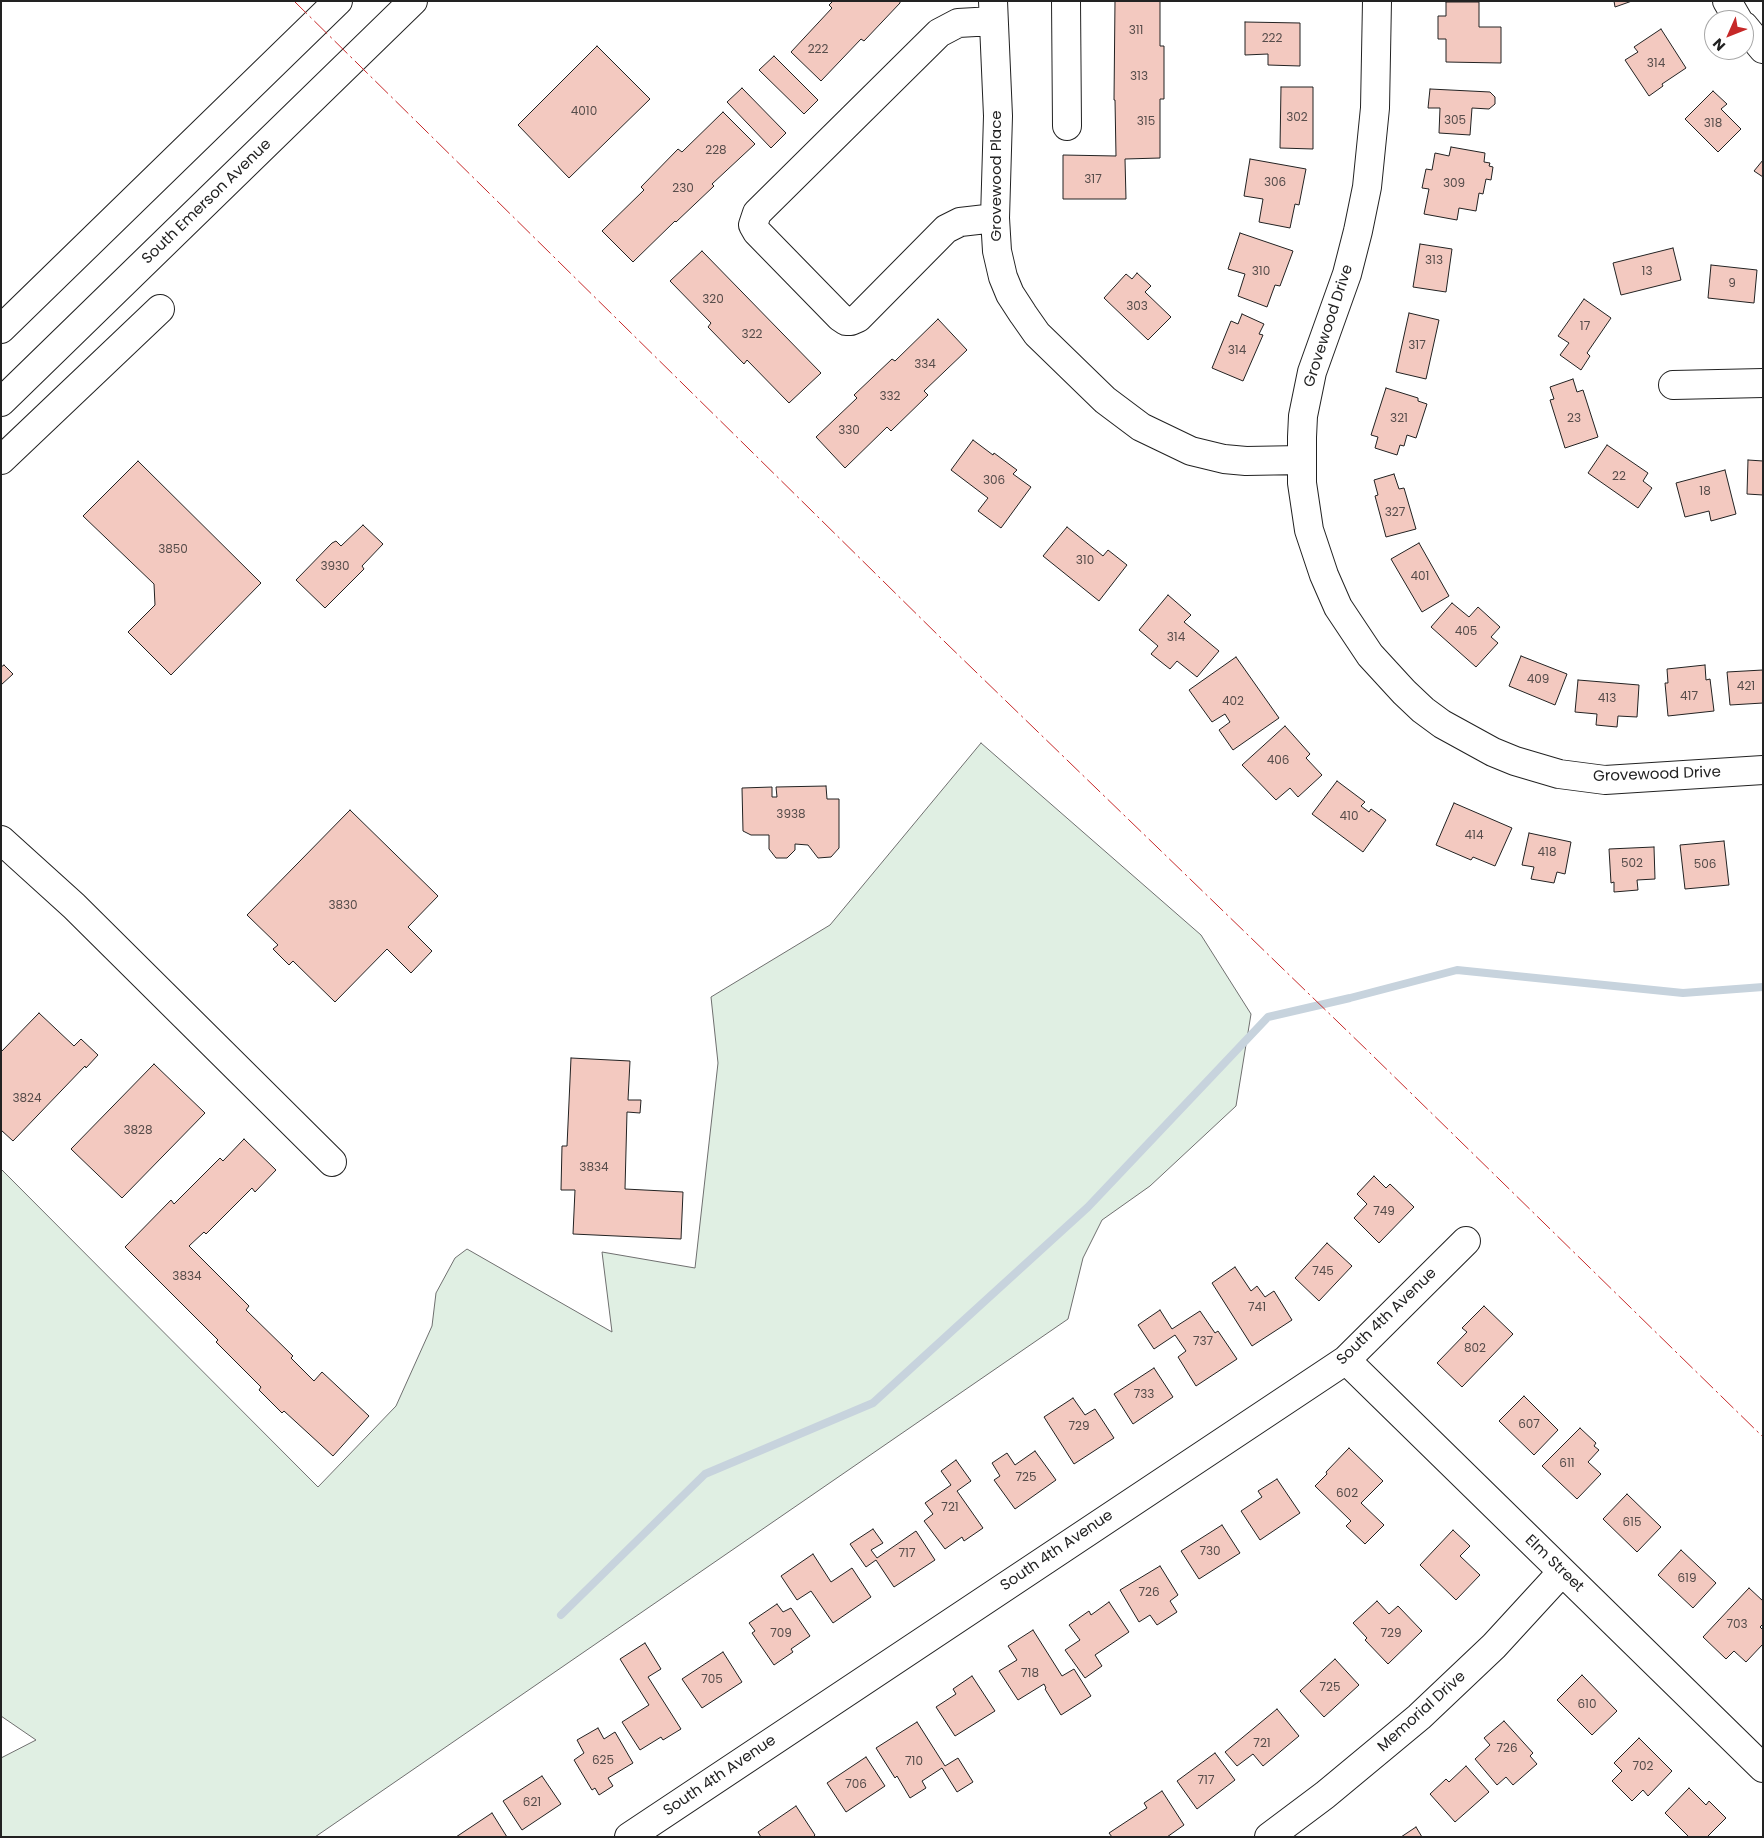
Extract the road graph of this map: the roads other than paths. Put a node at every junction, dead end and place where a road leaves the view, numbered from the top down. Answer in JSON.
{"nodes":[{"id":1,"x":338,"y":1,"type":"edge"},
{"id":2,"x":413,"y":1,"type":"edge"},
{"id":3,"x":1066,"y":1,"type":"edge"},
{"id":4,"x":1377,"y":1,"type":"edge"},
{"id":5,"x":993,"y":11,"type":"edge"},
{"id":6,"x":1754,"y":38,"type":"edge"},
{"id":7,"x":1763,"y":49,"type":"edge"},
{"id":8,"x":1067,"y":126,"type":"dead end"},
{"id":9,"x":995,"y":218,"type":"junction"},
{"id":10,"x":160,"y":309,"type":"dead end"},
{"id":11,"x":1,"y":329,"type":"edge"},
{"id":12,"x":1763,"y":383,"type":"edge"},
{"id":13,"x":1673,"y":385,"type":"dead end"},
{"id":14,"x":1,"y":402,"type":"edge"},
{"id":15,"x":1,"y":460,"type":"edge"},
{"id":16,"x":1301,"y":460,"type":"junction"},
{"id":17,"x":1763,"y":770,"type":"edge"},
{"id":18,"x":1,"y":840,"type":"edge"},
{"id":19,"x":332,"y":1162,"type":"dead end"},
{"id":20,"x":1466,"y":1241,"type":"dead end"},
{"id":21,"x":1346,"y":1360,"type":"junction"},
{"id":22,"x":1562,"y":1572,"type":"junction"},
{"id":23,"x":1763,"y":1768,"type":"edge"},
{"id":24,"x":1270,"y":1836,"type":"edge"},
{"id":25,"x":629,"y":1837,"type":"edge"}],
"edges":[{"from":1,"to":11,"type":"street"},
{"from":2,"to":14,"type":"street","name":"South Emerson Avenue"},
{"from":3,"to":8,"type":"street"},
{"from":4,"to":16,"type":"street","name":"Grovewood Drive"},
{"from":5,"to":9,"type":"street","name":"Grovewood Place"},
{"from":5,"to":9,"type":"street"},
{"from":6,"to":7,"type":"street"},
{"from":9,"to":16,"type":"street","name":"Grovewood Place"},
{"from":10,"to":15,"type":"street"},
{"from":12,"to":13,"type":"street"},
{"from":16,"to":17,"type":"street","name":"Grovewood Drive"},
{"from":18,"to":19,"type":"street"},
{"from":20,"to":21,"type":"street","name":"South 4th Avenue"},
{"from":21,"to":22,"type":"street","name":"Elm Street"},
{"from":21,"to":25,"type":"street","name":"South 4th Avenue"},
{"from":22,"to":23,"type":"street","name":"Elm Street"},
{"from":22,"to":24,"type":"street","name":"Memorial Drive"}]}
